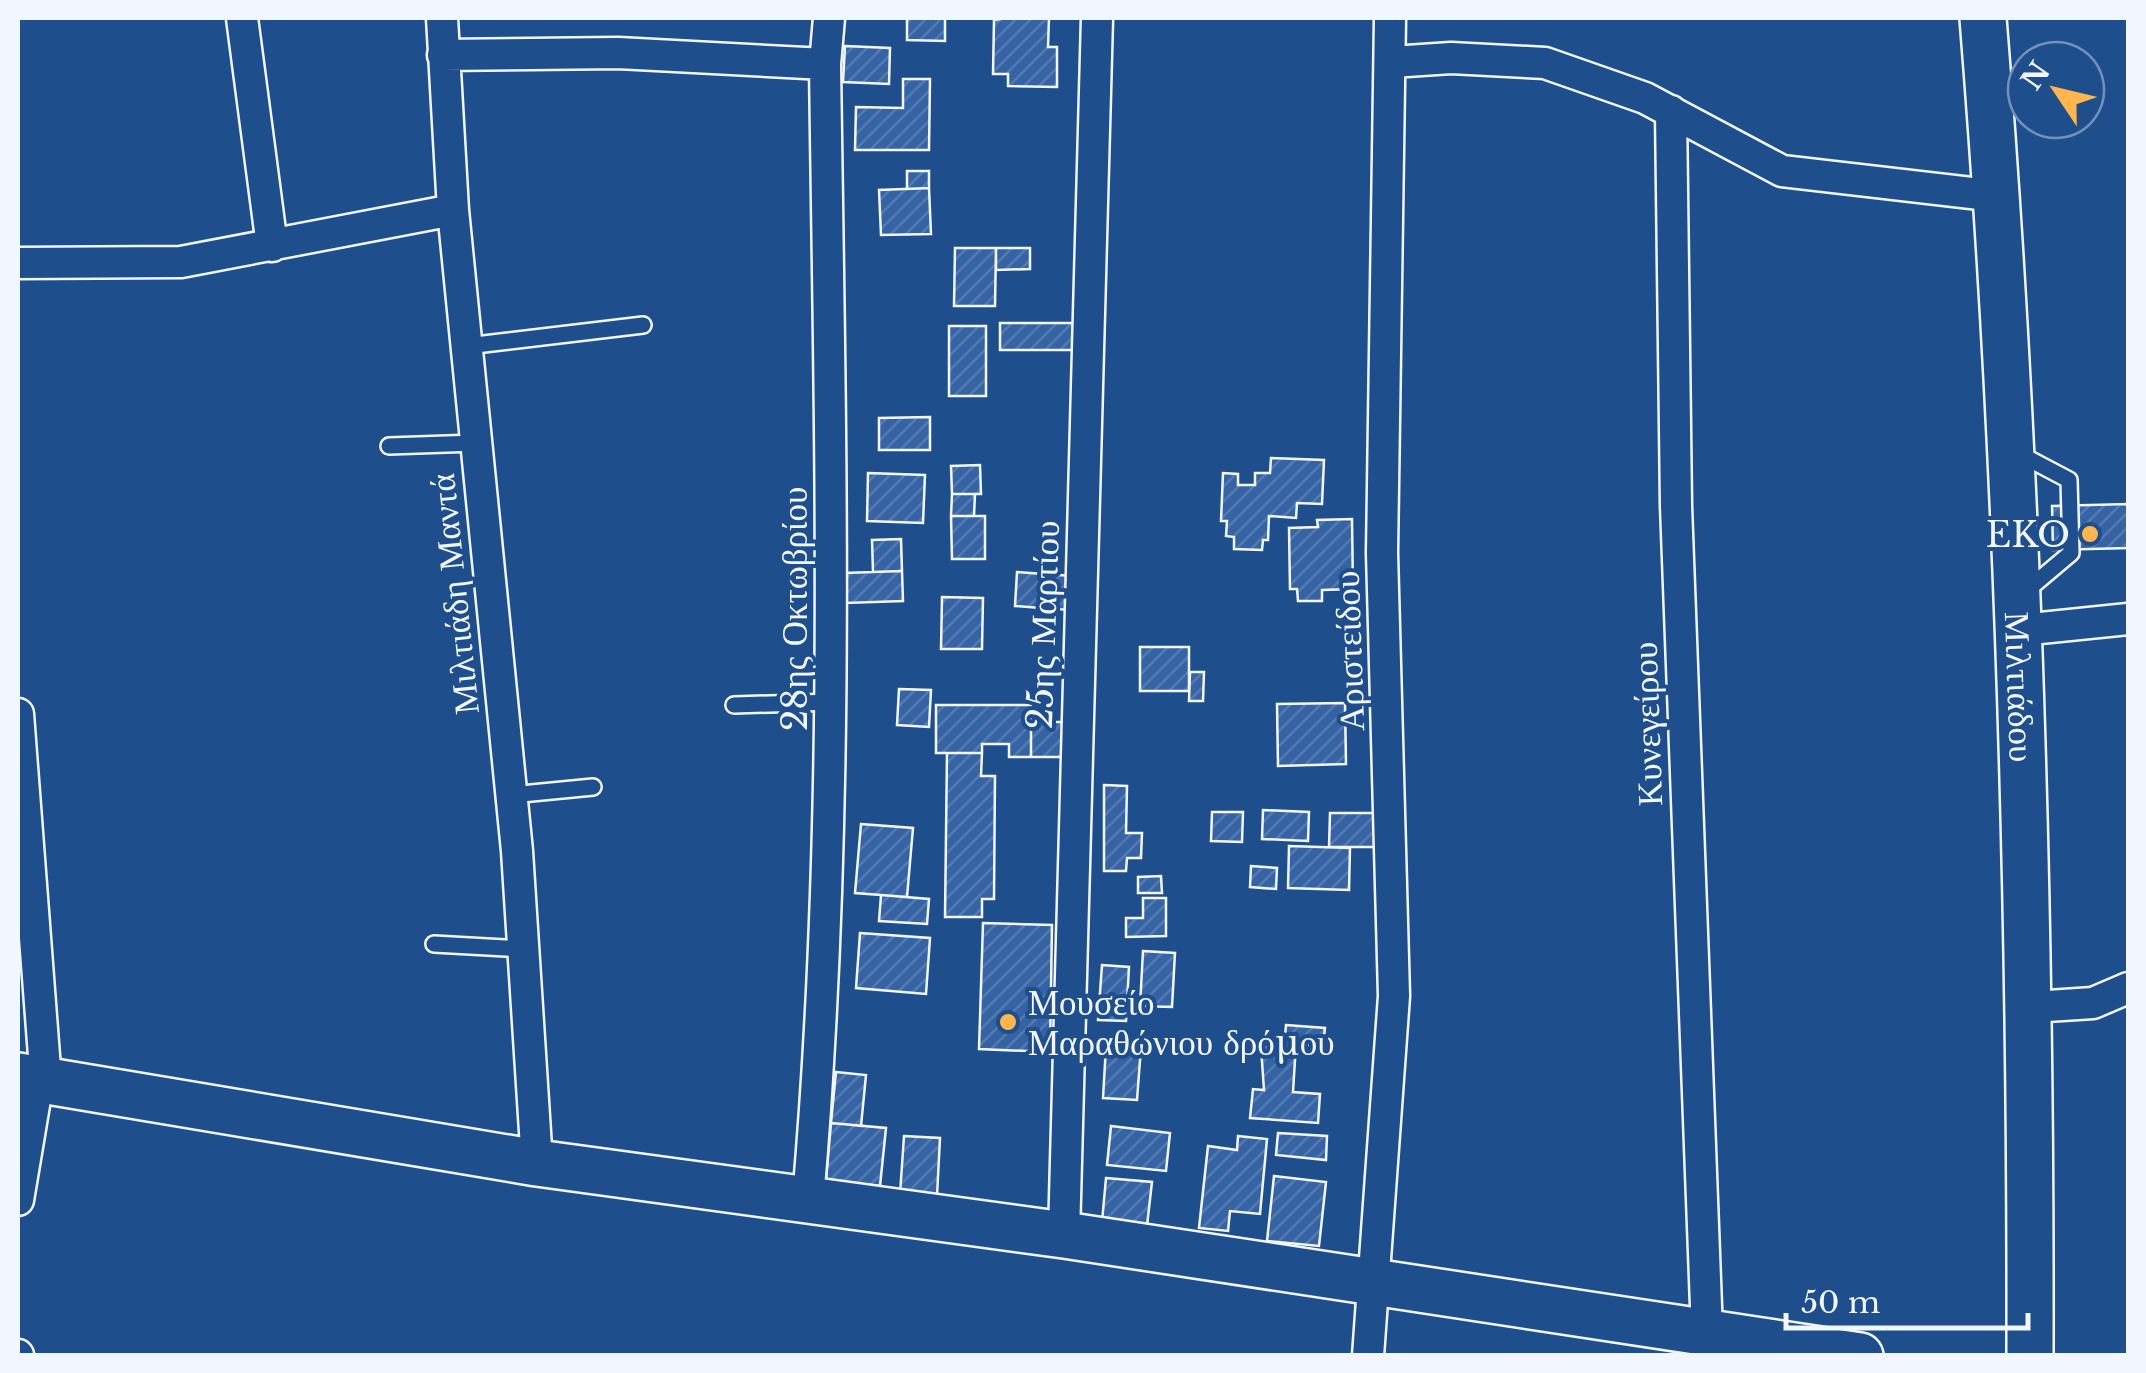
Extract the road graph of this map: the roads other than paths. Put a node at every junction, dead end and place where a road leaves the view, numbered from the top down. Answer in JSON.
{"nodes":[{"id":1,"x":242,"y":18,"type":"edge"},
{"id":2,"x":442,"y":18,"type":"edge"},
{"id":3,"x":829,"y":18,"type":"edge"},
{"id":4,"x":1097,"y":18,"type":"edge"},
{"id":5,"x":1390,"y":18,"type":"edge"},
{"id":6,"x":1983,"y":18,"type":"edge"},
{"id":7,"x":443,"y":55,"type":"junction"},
{"id":8,"x":1392,"y":62,"type":"junction"},
{"id":9,"x":825,"y":64,"type":"junction"},
{"id":10,"x":1671,"y":111,"type":"junction"},
{"id":11,"x":1997,"y":196,"type":"junction"},
{"id":12,"x":454,"y":210,"type":"junction"},
{"id":13,"x":272,"y":246,"type":"junction"},
{"id":14,"x":18,"y":262,"type":"edge"},
{"id":15,"x":642,"y":324,"type":"dead end"},
{"id":16,"x":467,"y":346,"type":"junction"},
{"id":17,"x":476,"y":442,"type":"junction"},
{"id":18,"x":389,"y":446,"type":"dead end"},
{"id":19,"x":2020,"y":614,"type":"junction"},
{"id":20,"x":2128,"y":619,"type":"edge"},
{"id":21,"x":834,"y":702,"type":"junction"},
{"id":22,"x":734,"y":705,"type":"dead end"},
{"id":23,"x":18,"y":714,"type":"edge"},
{"id":24,"x":594,"y":787,"type":"dead end"},
{"id":25,"x":511,"y":795,"type":"junction"},
{"id":26,"x":434,"y":944,"type":"dead end"},
{"id":27,"x":523,"y":949,"type":"junction"},
{"id":28,"x":2128,"y":988,"type":"edge"},
{"id":29,"x":2030,"y":1007,"type":"junction"},
{"id":30,"x":34,"y":1080,"type":"edge"},
{"id":31,"x":537,"y":1163,"type":"junction"},
{"id":32,"x":808,"y":1199,"type":"junction"},
{"id":33,"x":18,"y":1200,"type":"edge"},
{"id":34,"x":1064,"y":1235,"type":"junction"},
{"id":35,"x":1376,"y":1282,"type":"junction"},
{"id":36,"x":1707,"y":1333,"type":"junction"},
{"id":37,"x":1368,"y":1356,"type":"edge"},
{"id":38,"x":1860,"y":1356,"type":"edge"},
{"id":39,"x":2030,"y":1356,"type":"edge"}],
"edges":[{"from":1,"to":13,"type":"street"},
{"from":2,"to":7,"type":"street","name":"Μιλτιάδη Μαντά"},
{"from":3,"to":9,"type":"street","name":"28ης Οκτωβρίου"},
{"from":4,"to":34,"type":"street","name":"25ης Μαρτίου"},
{"from":5,"to":8,"type":"street","name":"Αριστείδου"},
{"from":6,"to":11,"type":"main road","name":"Μιλτιάδου"},
{"from":7,"to":9,"type":"street"},
{"from":7,"to":12,"type":"street","name":"Μιλτιάδη Μαντά"},
{"from":8,"to":10,"type":"street"},
{"from":8,"to":35,"type":"street","name":"Αριστείδου"},
{"from":9,"to":21,"type":"street","name":"28ης Οκτωβρίου"},
{"from":10,"to":11,"type":"street"},
{"from":10,"to":36,"type":"street","name":"Κυνεγείρου"},
{"from":11,"to":19,"type":"main road","name":"Μιλτιάδου"},
{"from":12,"to":13,"type":"street"},
{"from":12,"to":16,"type":"street","name":"Μιλτιάδη Μαντά"},
{"from":13,"to":14,"type":"street"},
{"from":15,"to":16,"type":"lane"},
{"from":16,"to":17,"type":"street","name":"Μιλτιάδη Μαντά"},
{"from":17,"to":18,"type":"lane"},
{"from":17,"to":25,"type":"street","name":"Μιλτιάδη Μαντά"},
{"from":19,"to":20,"type":"street"},
{"from":19,"to":29,"type":"main road","name":"Μιλτιάδου"},
{"from":21,"to":22,"type":"lane"},
{"from":21,"to":32,"type":"street","name":"28ης Οκτωβρίου"},
{"from":23,"to":30,"type":"street"},
{"from":24,"to":25,"type":"lane"},
{"from":25,"to":27,"type":"street","name":"Μιλτιάδη Μαντά"},
{"from":26,"to":27,"type":"lane"},
{"from":27,"to":31,"type":"street","name":"Μιλτιάδη Μαντά"},
{"from":28,"to":29,"type":"street"},
{"from":29,"to":39,"type":"main road","name":"Μιλτιάδου"},
{"from":30,"to":31,"type":"main road"},
{"from":30,"to":33,"type":"street"},
{"from":31,"to":32,"type":"main road"},
{"from":32,"to":34,"type":"main road"},
{"from":34,"to":35,"type":"main road"},
{"from":35,"to":36,"type":"main road"},
{"from":35,"to":37,"type":"street","name":"Αριστείδου"},
{"from":36,"to":38,"type":"main road"}]}
